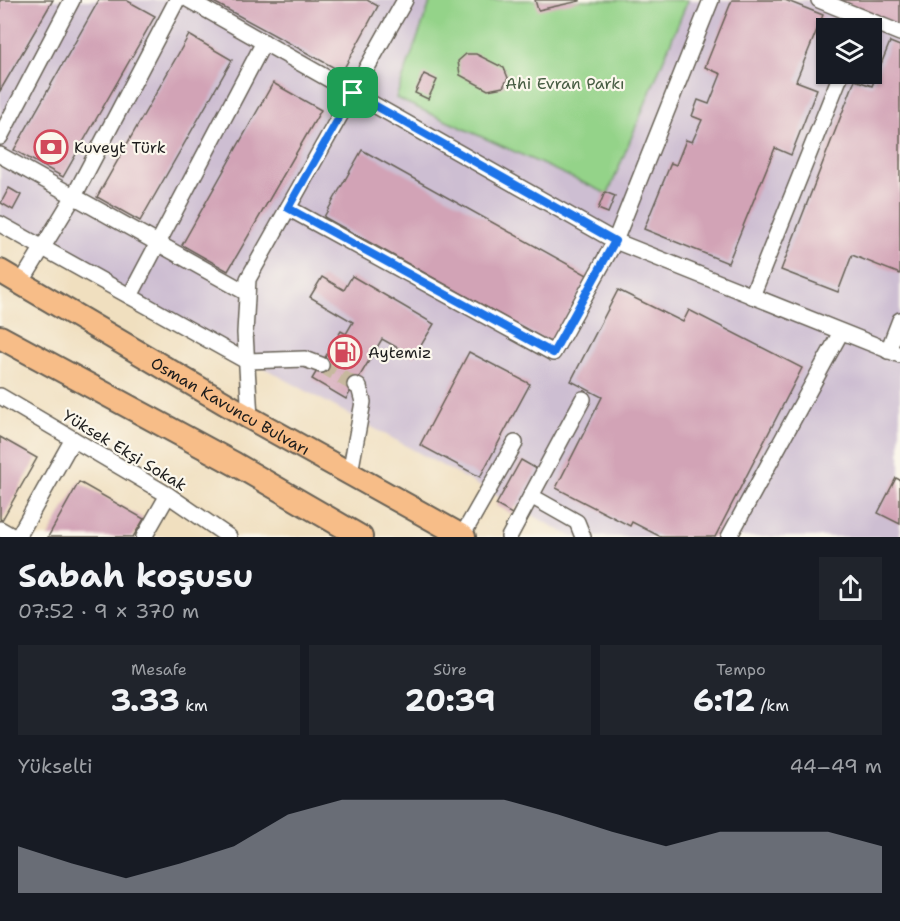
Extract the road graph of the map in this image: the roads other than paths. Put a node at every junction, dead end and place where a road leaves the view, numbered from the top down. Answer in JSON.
{"nodes":[{"id":1,"x":72,"y":0,"type":"edge"},
{"id":2,"x":177,"y":0,"type":"edge"},
{"id":3,"x":189,"y":0,"type":"edge"},
{"id":4,"x":405,"y":0,"type":"edge"},
{"id":5,"x":711,"y":0,"type":"edge"},
{"id":6,"x":819,"y":0,"type":"edge"},
{"id":7,"x":852,"y":18,"type":"edge"},
{"id":8,"x":882,"y":28,"type":"edge"},
{"id":9,"x":900,"y":33,"type":"edge"},
{"id":10,"x":264,"y":42,"type":"junction"},
{"id":11,"x":837,"y":84,"type":"edge"},
{"id":12,"x":353,"y":93,"type":"junction"},
{"id":13,"x":0,"y":137,"type":"edge"},
{"id":14,"x":0,"y":155,"type":"edge"},
{"id":15,"x":74,"y":196,"type":"junction"},
{"id":16,"x":288,"y":208,"type":"junction"},
{"id":17,"x":0,"y":224,"type":"edge"},
{"id":18,"x":615,"y":241,"type":"junction"},
{"id":19,"x":158,"y":243,"type":"junction"},
{"id":20,"x":42,"y":247,"type":"junction"},
{"id":21,"x":0,"y":271,"type":"edge"},
{"id":22,"x":21,"y":283,"type":"junction"},
{"id":23,"x":247,"y":292,"type":"junction"},
{"id":24,"x":130,"y":296,"type":"junction"},
{"id":25,"x":752,"y":296,"type":"junction"},
{"id":26,"x":900,"y":320,"type":"edge"},
{"id":27,"x":841,"y":332,"type":"junction"},
{"id":28,"x":0,"y":337,"type":"edge"},
{"id":29,"x":894,"y":353,"type":"edge"},
{"id":30,"x":246,"y":362,"type":"junction"},
{"id":31,"x":321,"y":365,"type":"tunnel mouth"},
{"id":32,"x":355,"y":385,"type":"dead end"},
{"id":33,"x":0,"y":396,"type":"edge"},
{"id":34,"x":583,"y":399,"type":"dead end"},
{"id":35,"x":250,"y":418,"type":"junction"},
{"id":36,"x":73,"y":439,"type":"junction"},
{"id":37,"x":515,"y":443,"type":"dead end"},
{"id":38,"x":350,"y":473,"type":"junction"},
{"id":39,"x":168,"y":495,"type":"junction"},
{"id":40,"x":531,"y":496,"type":"junction"},
{"id":41,"x":0,"y":529,"type":"edge"},
{"id":42,"x":16,"y":537,"type":"edge"},
{"id":43,"x":144,"y":537,"type":"edge"},
{"id":44,"x":229,"y":537,"type":"edge"},
{"id":45,"x":361,"y":537,"type":"edge"},
{"id":46,"x":463,"y":537,"type":"edge"},
{"id":47,"x":509,"y":537,"type":"edge"},
{"id":48,"x":583,"y":537,"type":"edge"},
{"id":49,"x":729,"y":537,"type":"edge"}],
"edges":[{"from":1,"to":13,"type":"street"},
{"from":2,"to":15,"type":"street"},
{"from":3,"to":10,"type":"street"},
{"from":4,"to":12,"type":"street"},
{"from":5,"to":18,"type":"street"},
{"from":6,"to":7,"type":"street"},
{"from":8,"to":9,"type":"street"},
{"from":10,"to":12,"type":"street"},
{"from":10,"to":19,"type":"street"},
{"from":11,"to":25,"type":"street"},
{"from":12,"to":16,"type":"street"},
{"from":12,"to":18,"type":"street"},
{"from":14,"to":15,"type":"street"},
{"from":15,"to":19,"type":"street"},
{"from":15,"to":20,"type":"street"},
{"from":16,"to":18,"type":"street"},
{"from":16,"to":23,"type":"street"},
{"from":17,"to":20,"type":"street"},
{"from":18,"to":25,"type":"street"},
{"from":19,"to":23,"type":"street"},
{"from":19,"to":24,"type":"street"},
{"from":20,"to":22,"type":"street"},
{"from":20,"to":24,"type":"street"},
{"from":21,"to":22,"type":"highway","name":"Osman Kavuncu Bulvarı"},
{"from":22,"to":35,"type":"highway","name":"Osman Kavuncu Bulvarı"},
{"from":23,"to":30,"type":"street"},
{"from":24,"to":30,"type":"street"},
{"from":25,"to":27,"type":"street"},
{"from":26,"to":29,"type":"street"},
{"from":27,"to":29,"type":"street"},
{"from":27,"to":49,"type":"street"},
{"from":28,"to":45,"type":"highway"},
{"from":30,"to":31,"type":"street"},
{"from":30,"to":35,"type":"street"},
{"from":32,"to":38,"type":"street"},
{"from":33,"to":36,"type":"street","name":"Yüksek Ekşi Sokak"},
{"from":34,"to":40,"type":"street"},
{"from":35,"to":38,"type":"highway","name":"Osman Kavuncu Bulvarı"},
{"from":36,"to":39,"type":"street","name":"Yüksek Ekşi Sokak"},
{"from":36,"to":42,"type":"street"},
{"from":37,"to":46,"type":"street"},
{"from":38,"to":46,"type":"highway","name":"Osman Kavuncu Bulvarı"},
{"from":39,"to":43,"type":"street"},
{"from":39,"to":44,"type":"street","name":"Yüksek Ekşi Sokak"},
{"from":40,"to":47,"type":"street"},
{"from":40,"to":48,"type":"street"},
{"from":41,"to":42,"type":"street"}]}
